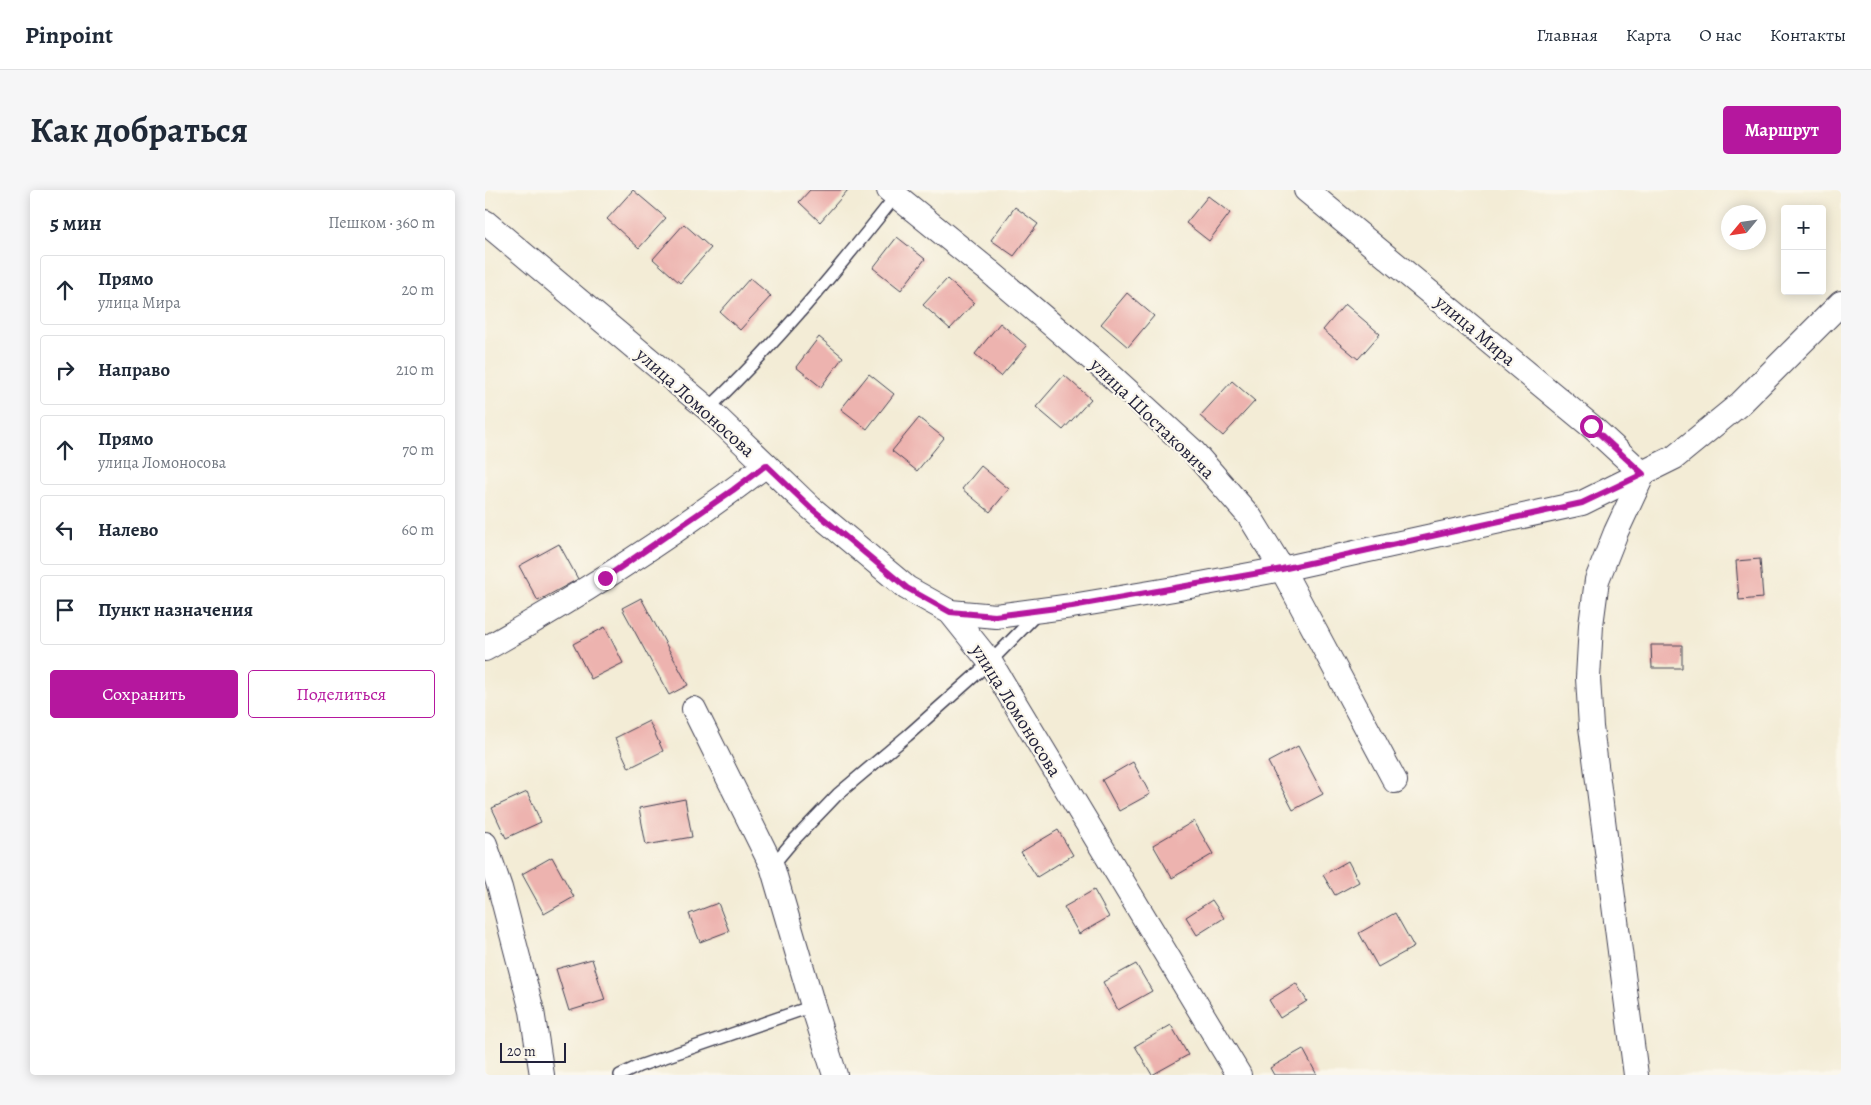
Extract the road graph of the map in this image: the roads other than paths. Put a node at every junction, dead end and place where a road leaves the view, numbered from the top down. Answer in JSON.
{"nodes":[{"id":1,"x":1306,"y":190,"type":"edge"},
{"id":2,"x":895,"y":192,"type":"edge"},
{"id":3,"x":485,"y":222,"type":"edge"},
{"id":4,"x":1841,"y":303,"type":"edge"},
{"id":5,"x":708,"y":409,"type":"junction"},
{"id":6,"x":766,"y":465,"type":"junction"},
{"id":7,"x":1643,"y":474,"type":"junction"},
{"id":8,"x":1282,"y":569,"type":"junction"},
{"id":9,"x":1040,"y":610,"type":"junction"},
{"id":10,"x":950,"y":612,"type":"junction"},
{"id":11,"x":485,"y":649,"type":"edge"},
{"id":12,"x":990,"y":662,"type":"junction"},
{"id":13,"x":694,"y":709,"type":"dead end"},
{"id":14,"x":1395,"y":781,"type":"dead end"},
{"id":15,"x":485,"y":844,"type":"edge"},
{"id":16,"x":772,"y":866,"type":"junction"},
{"id":17,"x":813,"y":1006,"type":"junction"},
{"id":18,"x":541,"y":1075,"type":"edge"},
{"id":19,"x":620,"y":1075,"type":"edge"},
{"id":20,"x":835,"y":1075,"type":"edge"},
{"id":21,"x":1239,"y":1075,"type":"edge"},
{"id":22,"x":1636,"y":1075,"type":"edge"}],
"edges":[{"from":1,"to":7,"type":"street","name":"улица Мира"},
{"from":2,"to":5,"type":"lane"},
{"from":2,"to":8,"type":"street","name":"улица Шостаковича"},
{"from":3,"to":5,"type":"street","name":"улица Ломоносова"},
{"from":4,"to":7,"type":"street"},
{"from":5,"to":6,"type":"street","name":"улица Ломоносова"},
{"from":6,"to":10,"type":"street","name":"улица Ломоносова"},
{"from":6,"to":11,"type":"street"},
{"from":7,"to":8,"type":"street"},
{"from":7,"to":22,"type":"street"},
{"from":8,"to":9,"type":"street"},
{"from":8,"to":14,"type":"street","name":"улица Шостаковича"},
{"from":9,"to":10,"type":"street"},
{"from":9,"to":12,"type":"lane"},
{"from":10,"to":12,"type":"street","name":"улица Ломоносова"},
{"from":12,"to":16,"type":"lane"},
{"from":12,"to":21,"type":"street","name":"улица Ломоносова"},
{"from":13,"to":16,"type":"street"},
{"from":15,"to":18,"type":"street"},
{"from":16,"to":17,"type":"street"},
{"from":17,"to":19,"type":"lane"},
{"from":17,"to":20,"type":"street"}]}
